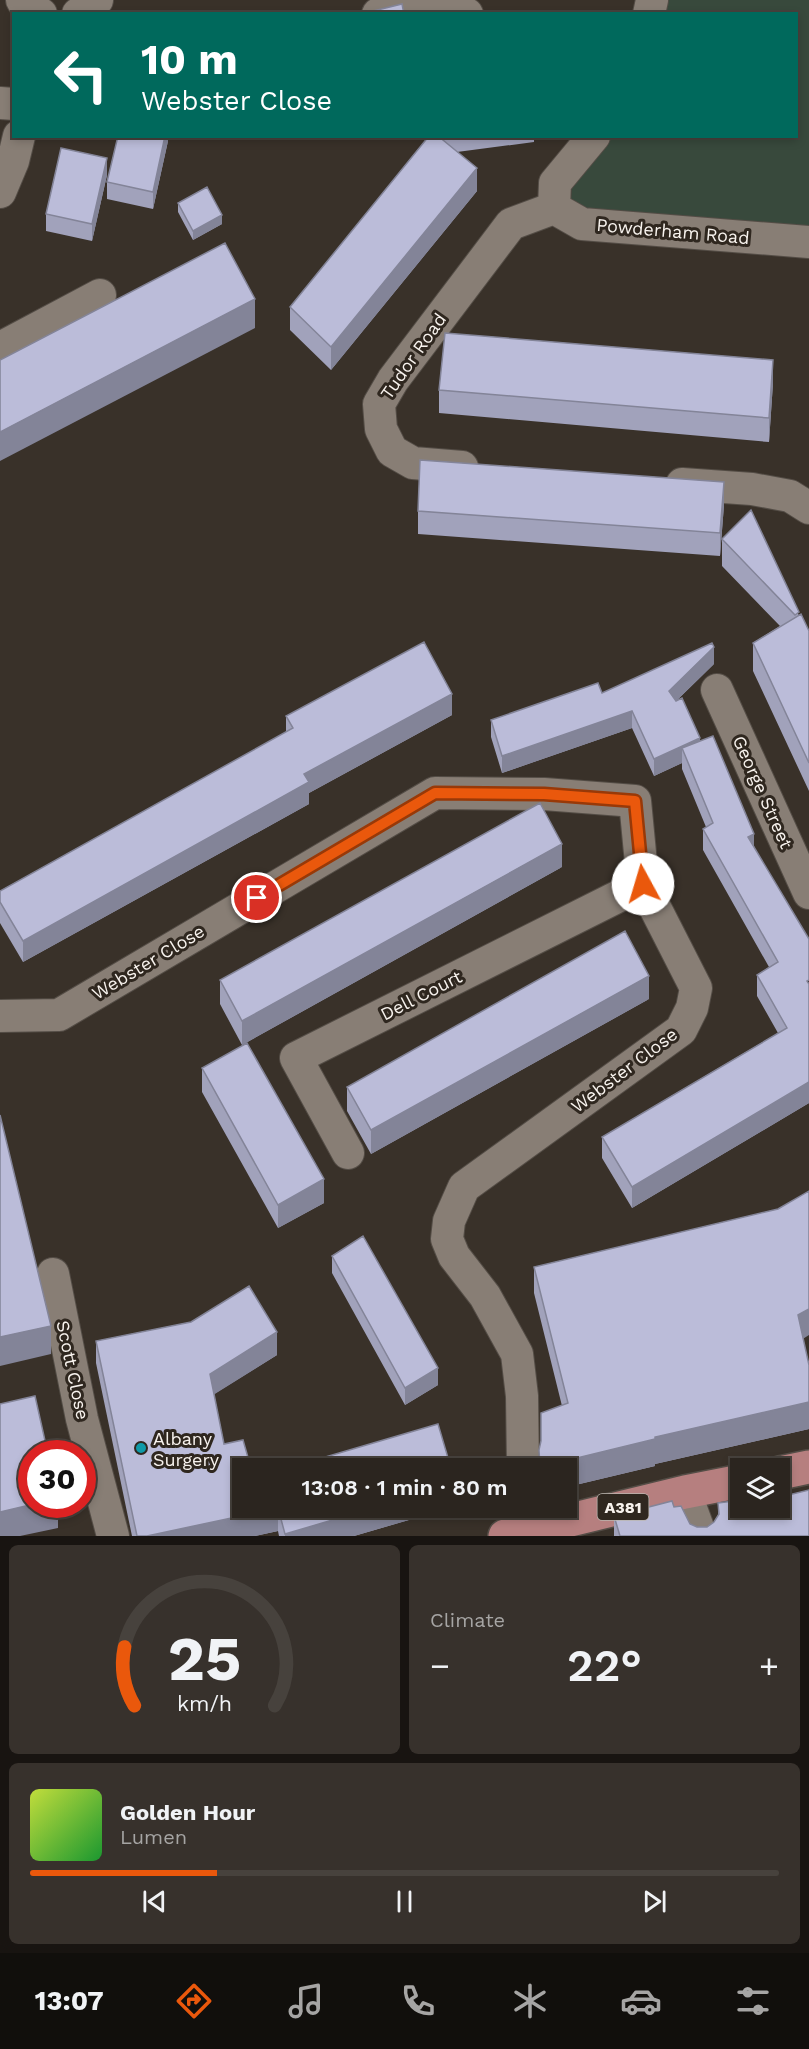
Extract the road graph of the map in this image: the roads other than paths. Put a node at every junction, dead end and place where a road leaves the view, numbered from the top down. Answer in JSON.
{"nodes":[{"id":1,"x":22,"y":0,"type":"edge"},
{"id":2,"x":97,"y":0,"type":"edge"},
{"id":3,"x":38,"y":12,"type":"edge"},
{"id":4,"x":81,"y":12,"type":"edge"},
{"id":5,"x":387,"y":12,"type":"edge"},
{"id":6,"x":454,"y":12,"type":"edge"},
{"id":7,"x":19,"y":138,"type":"edge"},
{"id":8,"x":592,"y":138,"type":"edge"},
{"id":9,"x":0,"y":192,"type":"edge"},
{"id":10,"x":554,"y":208,"type":"junction"},
{"id":11,"x":809,"y":242,"type":"edge"},
{"id":12,"x":100,"y":295,"type":"dead end"},
{"id":13,"x":0,"y":348,"type":"edge"},
{"id":14,"x":494,"y":469,"type":"edge"},
{"id":15,"x":657,"y":482,"type":"edge"},
{"id":16,"x":809,"y":508,"type":"edge"},
{"id":17,"x":717,"y":690,"type":"dead end"},
{"id":18,"x":643,"y":884,"type":"junction"},
{"id":19,"x":809,"y":893,"type":"edge"},
{"id":20,"x":0,"y":1016,"type":"edge"},
{"id":21,"x":348,"y":1153,"type":"dead end"},
{"id":22,"x":53,"y":1274,"type":"dead end"},
{"id":23,"x":523,"y":1458,"type":"edge"},
{"id":24,"x":809,"y":1467,"type":"edge"},
{"id":25,"x":790,"y":1471,"type":"edge"},
{"id":26,"x":730,"y":1482,"type":"edge"},
{"id":27,"x":685,"y":1492,"type":"junction"},
{"id":28,"x":518,"y":1525,"type":"edge"},
{"id":29,"x":113,"y":1536,"type":"edge"},
{"id":30,"x":701,"y":1536,"type":"edge"}],
"edges":[{"from":1,"to":3,"type":"street"},
{"from":2,"to":4,"type":"street"},
{"from":5,"to":6,"type":"street"},
{"from":7,"to":9,"type":"street"},
{"from":8,"to":10,"type":"street"},
{"from":10,"to":11,"type":"street","name":"Powderham Road"},
{"from":10,"to":14,"type":"street","name":"Tudor Road"},
{"from":12,"to":13,"type":"street"},
{"from":15,"to":16,"type":"street"},
{"from":17,"to":19,"type":"street","name":"George Street"},
{"from":18,"to":20,"type":"street","name":"Webster Close"},
{"from":18,"to":21,"type":"street","name":"Dell Court"},
{"from":18,"to":23,"type":"street","name":"Webster Close"},
{"from":22,"to":29,"type":"street","name":"Scott Close"},
{"from":24,"to":25,"type":"main road"},
{"from":26,"to":27,"type":"main road","number":"A381"},
{"from":27,"to":28,"type":"main road","number":"A381"},
{"from":27,"to":30,"type":"street"}]}
